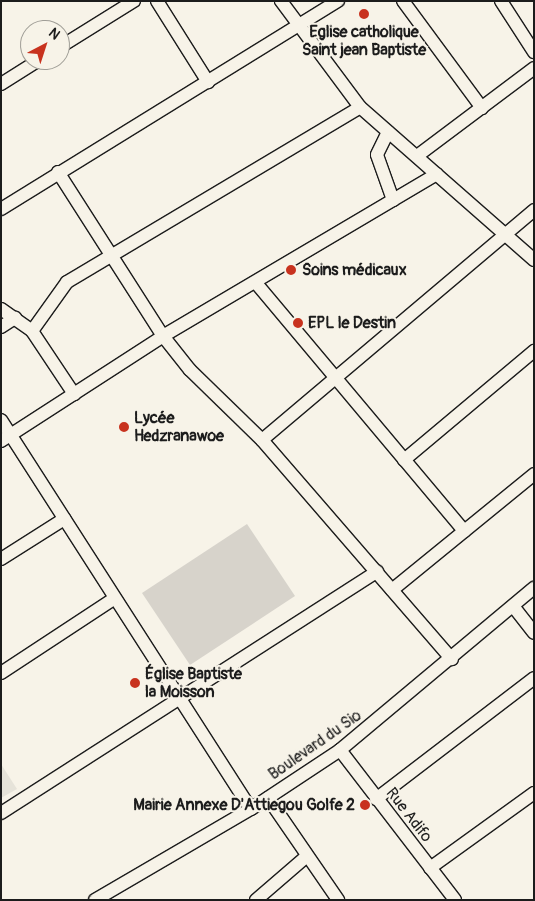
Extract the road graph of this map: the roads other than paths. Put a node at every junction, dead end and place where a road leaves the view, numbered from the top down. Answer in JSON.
{"nodes":[{"id":1,"x":134,"y":1,"type":"edge"},
{"id":2,"x":157,"y":1,"type":"edge"},
{"id":3,"x":281,"y":1,"type":"edge"},
{"id":4,"x":338,"y":1,"type":"edge"},
{"id":5,"x":403,"y":1,"type":"edge"},
{"id":6,"x":501,"y":1,"type":"edge"},
{"id":7,"x":298,"y":27,"type":"junction"},
{"id":8,"x":70,"y":41,"type":"edge"},
{"id":9,"x":534,"y":52,"type":"edge"},
{"id":10,"x":534,"y":68,"type":"edge"},
{"id":11,"x":23,"y":70,"type":"edge"},
{"id":12,"x":208,"y":82,"type":"junction"},
{"id":13,"x":1,"y":84,"type":"edge"},
{"id":14,"x":360,"y":107,"type":"junction"},
{"id":15,"x":482,"y":108,"type":"junction"},
{"id":16,"x":388,"y":132,"type":"junction"},
{"id":17,"x":418,"y":156,"type":"junction"},
{"id":18,"x":58,"y":172,"type":"junction"},
{"id":19,"x":437,"y":174,"type":"junction"},
{"id":20,"x":393,"y":200,"type":"junction"},
{"id":21,"x":1,"y":209,"type":"edge"},
{"id":22,"x":534,"y":210,"type":"edge"},
{"id":23,"x":505,"y":235,"type":"junction"},
{"id":24,"x":110,"y":255,"type":"junction"},
{"id":25,"x":534,"y":260,"type":"edge"},
{"id":26,"x":256,"y":284,"type":"junction"},
{"id":27,"x":1,"y":309,"type":"edge"},
{"id":28,"x":15,"y":318,"type":"junction"},
{"id":29,"x":1,"y":327,"type":"edge"},
{"id":30,"x":32,"y":331,"type":"junction"},
{"id":31,"x":163,"y":336,"type":"junction"},
{"id":32,"x":534,"y":350,"type":"edge"},
{"id":33,"x":336,"y":379,"type":"junction"},
{"id":34,"x":74,"y":394,"type":"junction"},
{"id":35,"x":1,"y":420,"type":"edge"},
{"id":36,"x":6,"y":437,"type":"edge"},
{"id":37,"x":262,"y":440,"type":"junction"},
{"id":38,"x":404,"y":460,"type":"junction"},
{"id":39,"x":534,"y":474,"type":"edge"},
{"id":40,"x":64,"y":519,"type":"junction"},
{"id":41,"x":464,"y":531,"type":"junction"},
{"id":42,"x":1,"y":559,"type":"edge"},
{"id":43,"x":377,"y":572,"type":"junction"},
{"id":44,"x":534,"y":588,"type":"edge"},
{"id":45,"x":392,"y":590,"type":"junction"},
{"id":46,"x":115,"y":598,"type":"junction"},
{"id":47,"x":513,"y":606,"type":"junction"},
{"id":48,"x":534,"y":633,"type":"edge"},
{"id":49,"x":452,"y":659,"type":"junction"},
{"id":50,"x":1,"y":673,"type":"edge"},
{"id":51,"x":534,"y":678,"type":"edge"},
{"id":52,"x":179,"y":696,"type":"junction"},
{"id":53,"x":340,"y":750,"type":"junction"},
{"id":54,"x":534,"y":793,"type":"edge"},
{"id":55,"x":268,"y":798,"type":"junction"},
{"id":56,"x":376,"y":800,"type":"junction"},
{"id":57,"x":251,"y":809,"type":"junction"},
{"id":58,"x":1,"y":812,"type":"edge"},
{"id":59,"x":307,"y":856,"type":"junction"},
{"id":60,"x":430,"y":868,"type":"junction"},
{"id":61,"x":95,"y":900,"type":"edge"},
{"id":62,"x":256,"y":900,"type":"edge"},
{"id":63,"x":338,"y":900,"type":"edge"},
{"id":64,"x":455,"y":900,"type":"edge"}],
"edges":[{"from":1,"to":8,"type":"street"},
{"from":2,"to":12,"type":"street"},
{"from":3,"to":7,"type":"street"},
{"from":4,"to":7,"type":"street"},
{"from":5,"to":15,"type":"street"},
{"from":6,"to":9,"type":"street"},
{"from":7,"to":12,"type":"street"},
{"from":7,"to":14,"type":"street"},
{"from":10,"to":15,"type":"street"},
{"from":11,"to":13,"type":"street"},
{"from":12,"to":18,"type":"street"},
{"from":14,"to":16,"type":"street"},
{"from":14,"to":24,"type":"street"},
{"from":15,"to":17,"type":"street"},
{"from":16,"to":17,"type":"street"},
{"from":16,"to":20,"type":"street"},
{"from":17,"to":19,"type":"street"},
{"from":18,"to":21,"type":"street"},
{"from":18,"to":24,"type":"street"},
{"from":19,"to":20,"type":"street"},
{"from":19,"to":23,"type":"street"},
{"from":20,"to":26,"type":"street"},
{"from":22,"to":23,"type":"street"},
{"from":23,"to":25,"type":"street"},
{"from":23,"to":33,"type":"street"},
{"from":24,"to":30,"type":"street"},
{"from":24,"to":31,"type":"street"},
{"from":26,"to":31,"type":"street"},
{"from":26,"to":33,"type":"street"},
{"from":27,"to":28,"type":"street"},
{"from":28,"to":29,"type":"street"},
{"from":28,"to":30,"type":"street"},
{"from":30,"to":34,"type":"street"},
{"from":31,"to":34,"type":"street"},
{"from":31,"to":37,"type":"street"},
{"from":32,"to":38,"type":"street"},
{"from":33,"to":37,"type":"street"},
{"from":33,"to":38,"type":"street"},
{"from":34,"to":36,"type":"street"},
{"from":35,"to":36,"type":"street"},
{"from":36,"to":40,"type":"street"},
{"from":37,"to":43,"type":"street"},
{"from":38,"to":41,"type":"street"},
{"from":39,"to":41,"type":"street"},
{"from":40,"to":42,"type":"street"},
{"from":40,"to":46,"type":"street"},
{"from":41,"to":45,"type":"street"},
{"from":43,"to":45,"type":"street"},
{"from":43,"to":52,"type":"street"},
{"from":44,"to":47,"type":"street","name":"Boulevard du Sio"},
{"from":45,"to":49,"type":"street"},
{"from":46,"to":50,"type":"street"},
{"from":46,"to":52,"type":"street"},
{"from":47,"to":48,"type":"street"},
{"from":47,"to":49,"type":"street","name":"Boulevard du Sio"},
{"from":49,"to":53,"type":"street","name":"Boulevard du Sio"},
{"from":51,"to":56,"type":"street"},
{"from":52,"to":57,"type":"street"},
{"from":52,"to":58,"type":"street"},
{"from":53,"to":55,"type":"street","name":"Boulevard du Sio"},
{"from":53,"to":56,"type":"street","name":"Rue Adifo"},
{"from":54,"to":60,"type":"street"},
{"from":55,"to":57,"type":"street","name":"Boulevard du Sio"},
{"from":55,"to":59,"type":"street"},
{"from":56,"to":60,"type":"street","name":"Rue Adifo"},
{"from":57,"to":61,"type":"street","name":"Boulevard du Sio"},
{"from":59,"to":62,"type":"street"},
{"from":59,"to":63,"type":"street"},
{"from":60,"to":64,"type":"street","name":"Rue Adifo"}]}
